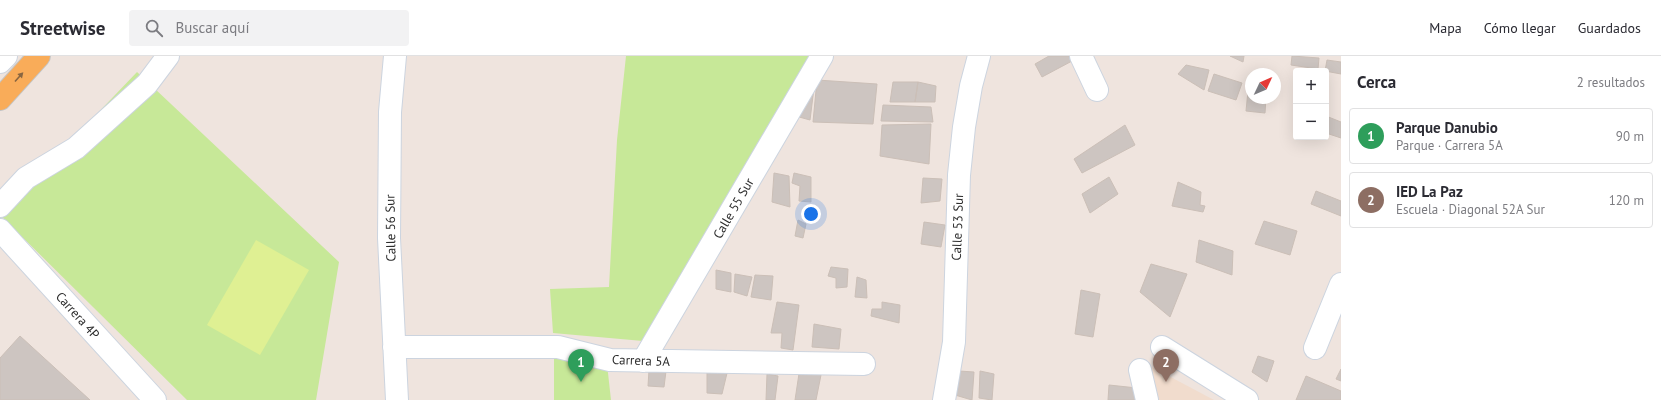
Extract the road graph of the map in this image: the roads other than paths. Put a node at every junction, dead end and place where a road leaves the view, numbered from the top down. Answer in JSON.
{"nodes":[{"id":1,"x":6,"y":56,"type":"edge"},
{"id":2,"x":39,"y":56,"type":"edge"},
{"id":3,"x":168,"y":56,"type":"edge"},
{"id":4,"x":395,"y":56,"type":"edge"},
{"id":5,"x":822,"y":56,"type":"edge"},
{"id":6,"x":979,"y":56,"type":"edge"},
{"id":7,"x":1081,"y":56,"type":"edge"},
{"id":8,"x":0,"y":62,"type":"edge"},
{"id":9,"x":1097,"y":90,"type":"dead end"},
{"id":10,"x":0,"y":99,"type":"edge"},
{"id":11,"x":0,"y":206,"type":"edge"},
{"id":12,"x":0,"y":230,"type":"edge"},
{"id":13,"x":1341,"y":284,"type":"edge"},
{"id":14,"x":394,"y":346,"type":"junction"},
{"id":15,"x":1162,"y":347,"type":"dead end"},
{"id":16,"x":1315,"y":348,"type":"dead end"},
{"id":17,"x":643,"y":361,"type":"junction"},
{"id":18,"x":864,"y":364,"type":"dead end"},
{"id":19,"x":1140,"y":370,"type":"dead end"},
{"id":20,"x":155,"y":400,"type":"edge"},
{"id":21,"x":396,"y":400,"type":"edge"},
{"id":22,"x":944,"y":400,"type":"edge"},
{"id":23,"x":1147,"y":400,"type":"edge"},
{"id":24,"x":1247,"y":400,"type":"edge"}],
"edges":[{"from":1,"to":8,"type":"street"},
{"from":10,"to":2,"type":"main road","one_way":true},
{"from":3,"to":11,"type":"street"},
{"from":4,"to":14,"type":"street","name":"Calle 56 Sur"},
{"from":5,"to":17,"type":"street","name":"Calle 55 Sur"},
{"from":6,"to":22,"type":"street","name":"Calle 53 Sur"},
{"from":7,"to":9,"type":"street"},
{"from":12,"to":20,"type":"street","name":"Carrera 4P"},
{"from":13,"to":16,"type":"street"},
{"from":14,"to":17,"type":"street","name":"Carrera 5A"},
{"from":14,"to":21,"type":"street","name":"Calle 56 Sur"},
{"from":15,"to":24,"type":"street"},
{"from":17,"to":18,"type":"street","name":"Carrera 5A"},
{"from":19,"to":23,"type":"street"}]}
